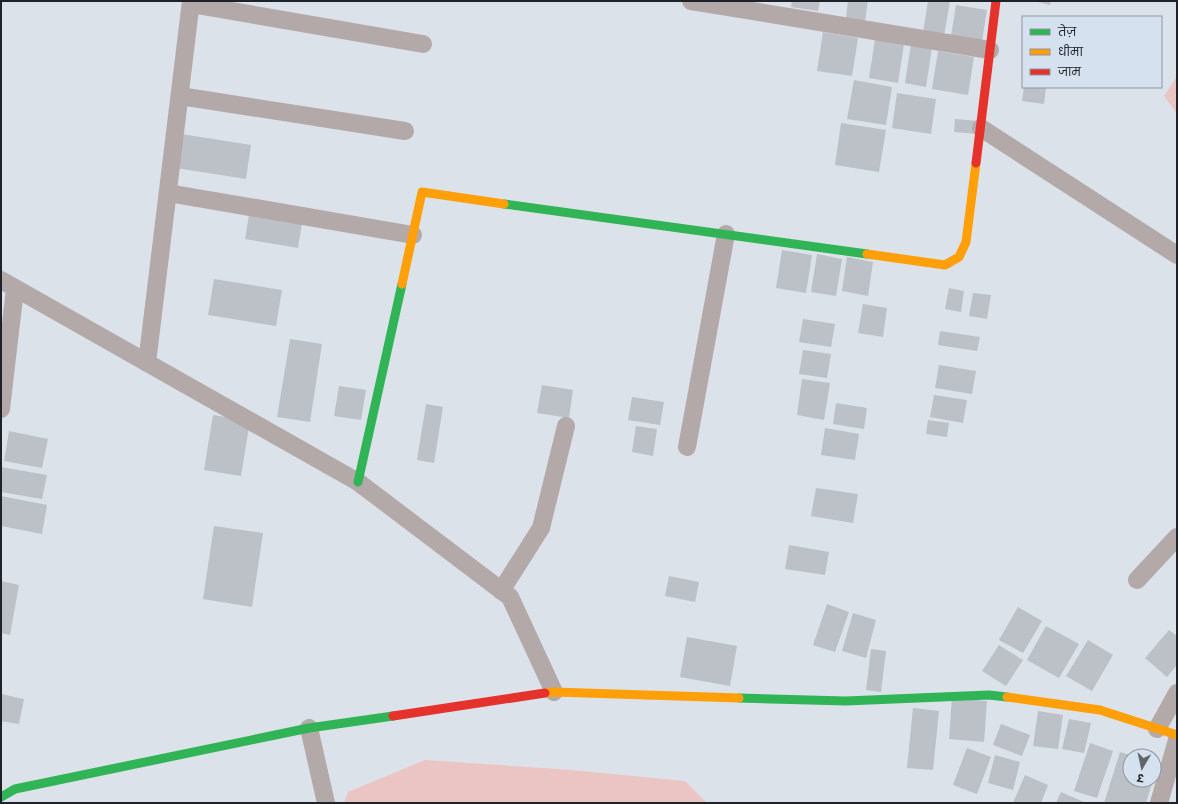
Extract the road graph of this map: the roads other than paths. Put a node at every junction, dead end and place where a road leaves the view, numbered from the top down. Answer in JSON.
{"nodes":[{"id":1,"x":691,"y":1,"type":"edge"},
{"id":2,"x":996,"y":1,"type":"edge"},
{"id":3,"x":191,"y":2,"type":"edge"},
{"id":4,"x":422,"y":44,"type":"dead end"},
{"id":5,"x":990,"y":50,"type":"junction"},
{"id":6,"x":180,"y":96,"type":"junction"},
{"id":7,"x":981,"y":128,"type":"junction"},
{"id":8,"x":405,"y":131,"type":"dead end"},
{"id":9,"x":168,"y":193,"type":"junction"},
{"id":10,"x":726,"y":234,"type":"junction"},
{"id":11,"x":413,"y":235,"type":"junction"},
{"id":12,"x":1177,"y":255,"type":"edge"},
{"id":13,"x":8,"y":284,"type":"edge"},
{"id":14,"x":147,"y":363,"type":"junction"},
{"id":15,"x":1,"y":409,"type":"edge"},
{"id":16,"x":566,"y":426,"type":"dead end"},
{"id":17,"x":687,"y":448,"type":"dead end"},
{"id":18,"x":358,"y":482,"type":"junction"},
{"id":19,"x":1177,"y":537,"type":"edge"},
{"id":20,"x":1138,"y":580,"type":"dead end"},
{"id":21,"x":502,"y":591,"type":"junction"},
{"id":22,"x":554,"y":692,"type":"junction"},
{"id":23,"x":1177,"y":692,"type":"edge"},
{"id":24,"x":309,"y":728,"type":"junction"},
{"id":25,"x":1157,"y":729,"type":"junction"},
{"id":26,"x":1177,"y":735,"type":"edge"},
{"id":27,"x":1177,"y":740,"type":"edge"},
{"id":28,"x":1,"y":797,"type":"edge"},
{"id":29,"x":326,"y":803,"type":"edge"},
{"id":30,"x":1159,"y":803,"type":"edge"}],
"edges":[{"from":1,"to":5,"type":"street"},
{"from":2,"to":5,"type":"street"},
{"from":3,"to":4,"type":"street"},
{"from":3,"to":6,"type":"street"},
{"from":5,"to":7,"type":"street"},
{"from":6,"to":8,"type":"street"},
{"from":6,"to":9,"type":"street"},
{"from":7,"to":10,"type":"street"},
{"from":7,"to":12,"type":"street"},
{"from":9,"to":11,"type":"street"},
{"from":9,"to":14,"type":"street"},
{"from":10,"to":11,"type":"street"},
{"from":10,"to":17,"type":"street"},
{"from":11,"to":18,"type":"street"},
{"from":13,"to":14,"type":"street"},
{"from":13,"to":15,"type":"street"},
{"from":14,"to":18,"type":"street"},
{"from":16,"to":21,"type":"street"},
{"from":18,"to":21,"type":"street"},
{"from":19,"to":20,"type":"street"},
{"from":21,"to":22,"type":"street"},
{"from":22,"to":24,"type":"street"},
{"from":22,"to":25,"type":"street"},
{"from":23,"to":25,"type":"street"},
{"from":24,"to":28,"type":"street"},
{"from":24,"to":29,"type":"street"},
{"from":25,"to":26,"type":"street"},
{"from":27,"to":30,"type":"street"}]}
